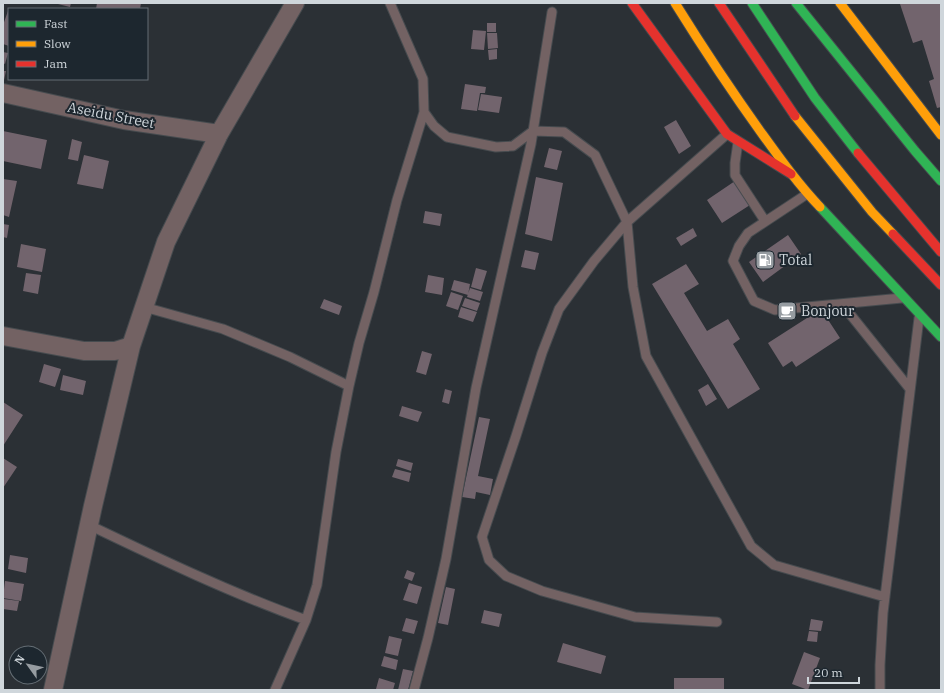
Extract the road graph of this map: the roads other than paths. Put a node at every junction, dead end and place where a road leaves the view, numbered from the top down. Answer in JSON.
{"nodes":[{"id":1,"x":295,"y":3,"type":"edge"},
{"id":2,"x":390,"y":3,"type":"edge"},
{"id":3,"x":632,"y":3,"type":"edge"},
{"id":4,"x":675,"y":3,"type":"edge"},
{"id":5,"x":719,"y":3,"type":"edge"},
{"id":6,"x":752,"y":3,"type":"edge"},
{"id":7,"x":796,"y":3,"type":"edge"},
{"id":8,"x":840,"y":3,"type":"edge"},
{"id":9,"x":552,"y":12,"type":"dead end"},
{"id":10,"x":3,"y":94,"type":"edge"},
{"id":11,"x":424,"y":112,"type":"junction"},
{"id":12,"x":533,"y":131,"type":"junction"},
{"id":13,"x":219,"y":134,"type":"junction"},
{"id":14,"x":727,"y":134,"type":"junction"},
{"id":15,"x":941,"y":135,"type":"edge"},
{"id":16,"x":738,"y":142,"type":"junction"},
{"id":17,"x":791,"y":174,"type":"junction"},
{"id":18,"x":941,"y":181,"type":"edge"},
{"id":19,"x":807,"y":194,"type":"junction"},
{"id":20,"x":627,"y":222,"type":"junction"},
{"id":21,"x":765,"y":222,"type":"junction"},
{"id":22,"x":941,"y":252,"type":"edge"},
{"id":23,"x":941,"y":285,"type":"edge"},
{"id":24,"x":903,"y":298,"type":"junction"},
{"id":25,"x":842,"y":304,"type":"junction"},
{"id":26,"x":144,"y":307,"type":"junction"},
{"id":27,"x":919,"y":314,"type":"junction"},
{"id":28,"x":3,"y":336,"type":"edge"},
{"id":29,"x":941,"y":337,"type":"edge"},
{"id":30,"x":131,"y":346,"type":"junction"},
{"id":31,"x":349,"y":386,"type":"junction"},
{"id":32,"x":910,"y":389,"type":"junction"},
{"id":33,"x":89,"y":525,"type":"junction"},
{"id":34,"x":885,"y":597,"type":"junction"},
{"id":35,"x":306,"y":620,"type":"junction"},
{"id":36,"x":717,"y":622,"type":"dead end"},
{"id":37,"x":53,"y":690,"type":"edge"},
{"id":38,"x":275,"y":690,"type":"edge"},
{"id":39,"x":414,"y":690,"type":"edge"},
{"id":40,"x":880,"y":690,"type":"edge"}],
"edges":[{"from":1,"to":13,"type":"street"},
{"from":2,"to":11,"type":"lane"},
{"from":3,"to":14,"type":"main road"},
{"from":4,"to":17,"type":"main road"},
{"from":5,"to":23,"type":"main road"},
{"from":6,"to":22,"type":"main road"},
{"from":7,"to":18,"type":"main road"},
{"from":8,"to":15,"type":"main road"},
{"from":9,"to":12,"type":"lane"},
{"from":10,"to":13,"type":"street","name":"Aseidu Street"},
{"from":11,"to":12,"type":"lane"},
{"from":11,"to":31,"type":"lane"},
{"from":12,"to":20,"type":"lane"},
{"from":12,"to":39,"type":"lane"},
{"from":13,"to":26,"type":"street"},
{"from":14,"to":16,"type":"main road"},
{"from":14,"to":20,"type":"lane"},
{"from":16,"to":17,"type":"main road"},
{"from":16,"to":21,"type":"lane"},
{"from":17,"to":19,"type":"main road"},
{"from":19,"to":21,"type":"lane"},
{"from":19,"to":24,"type":"main road"},
{"from":20,"to":34,"type":"lane"},
{"from":20,"to":36,"type":"lane"},
{"from":21,"to":25,"type":"lane"},
{"from":24,"to":25,"type":"lane"},
{"from":24,"to":27,"type":"main road"},
{"from":25,"to":32,"type":"lane"},
{"from":26,"to":30,"type":"street"},
{"from":26,"to":31,"type":"lane"},
{"from":27,"to":29,"type":"main road"},
{"from":27,"to":32,"type":"lane"},
{"from":28,"to":30,"type":"street"},
{"from":30,"to":33,"type":"street"},
{"from":31,"to":35,"type":"lane"},
{"from":32,"to":34,"type":"lane"},
{"from":33,"to":35,"type":"lane"},
{"from":33,"to":37,"type":"street"},
{"from":34,"to":40,"type":"lane"},
{"from":35,"to":38,"type":"lane"}]}
